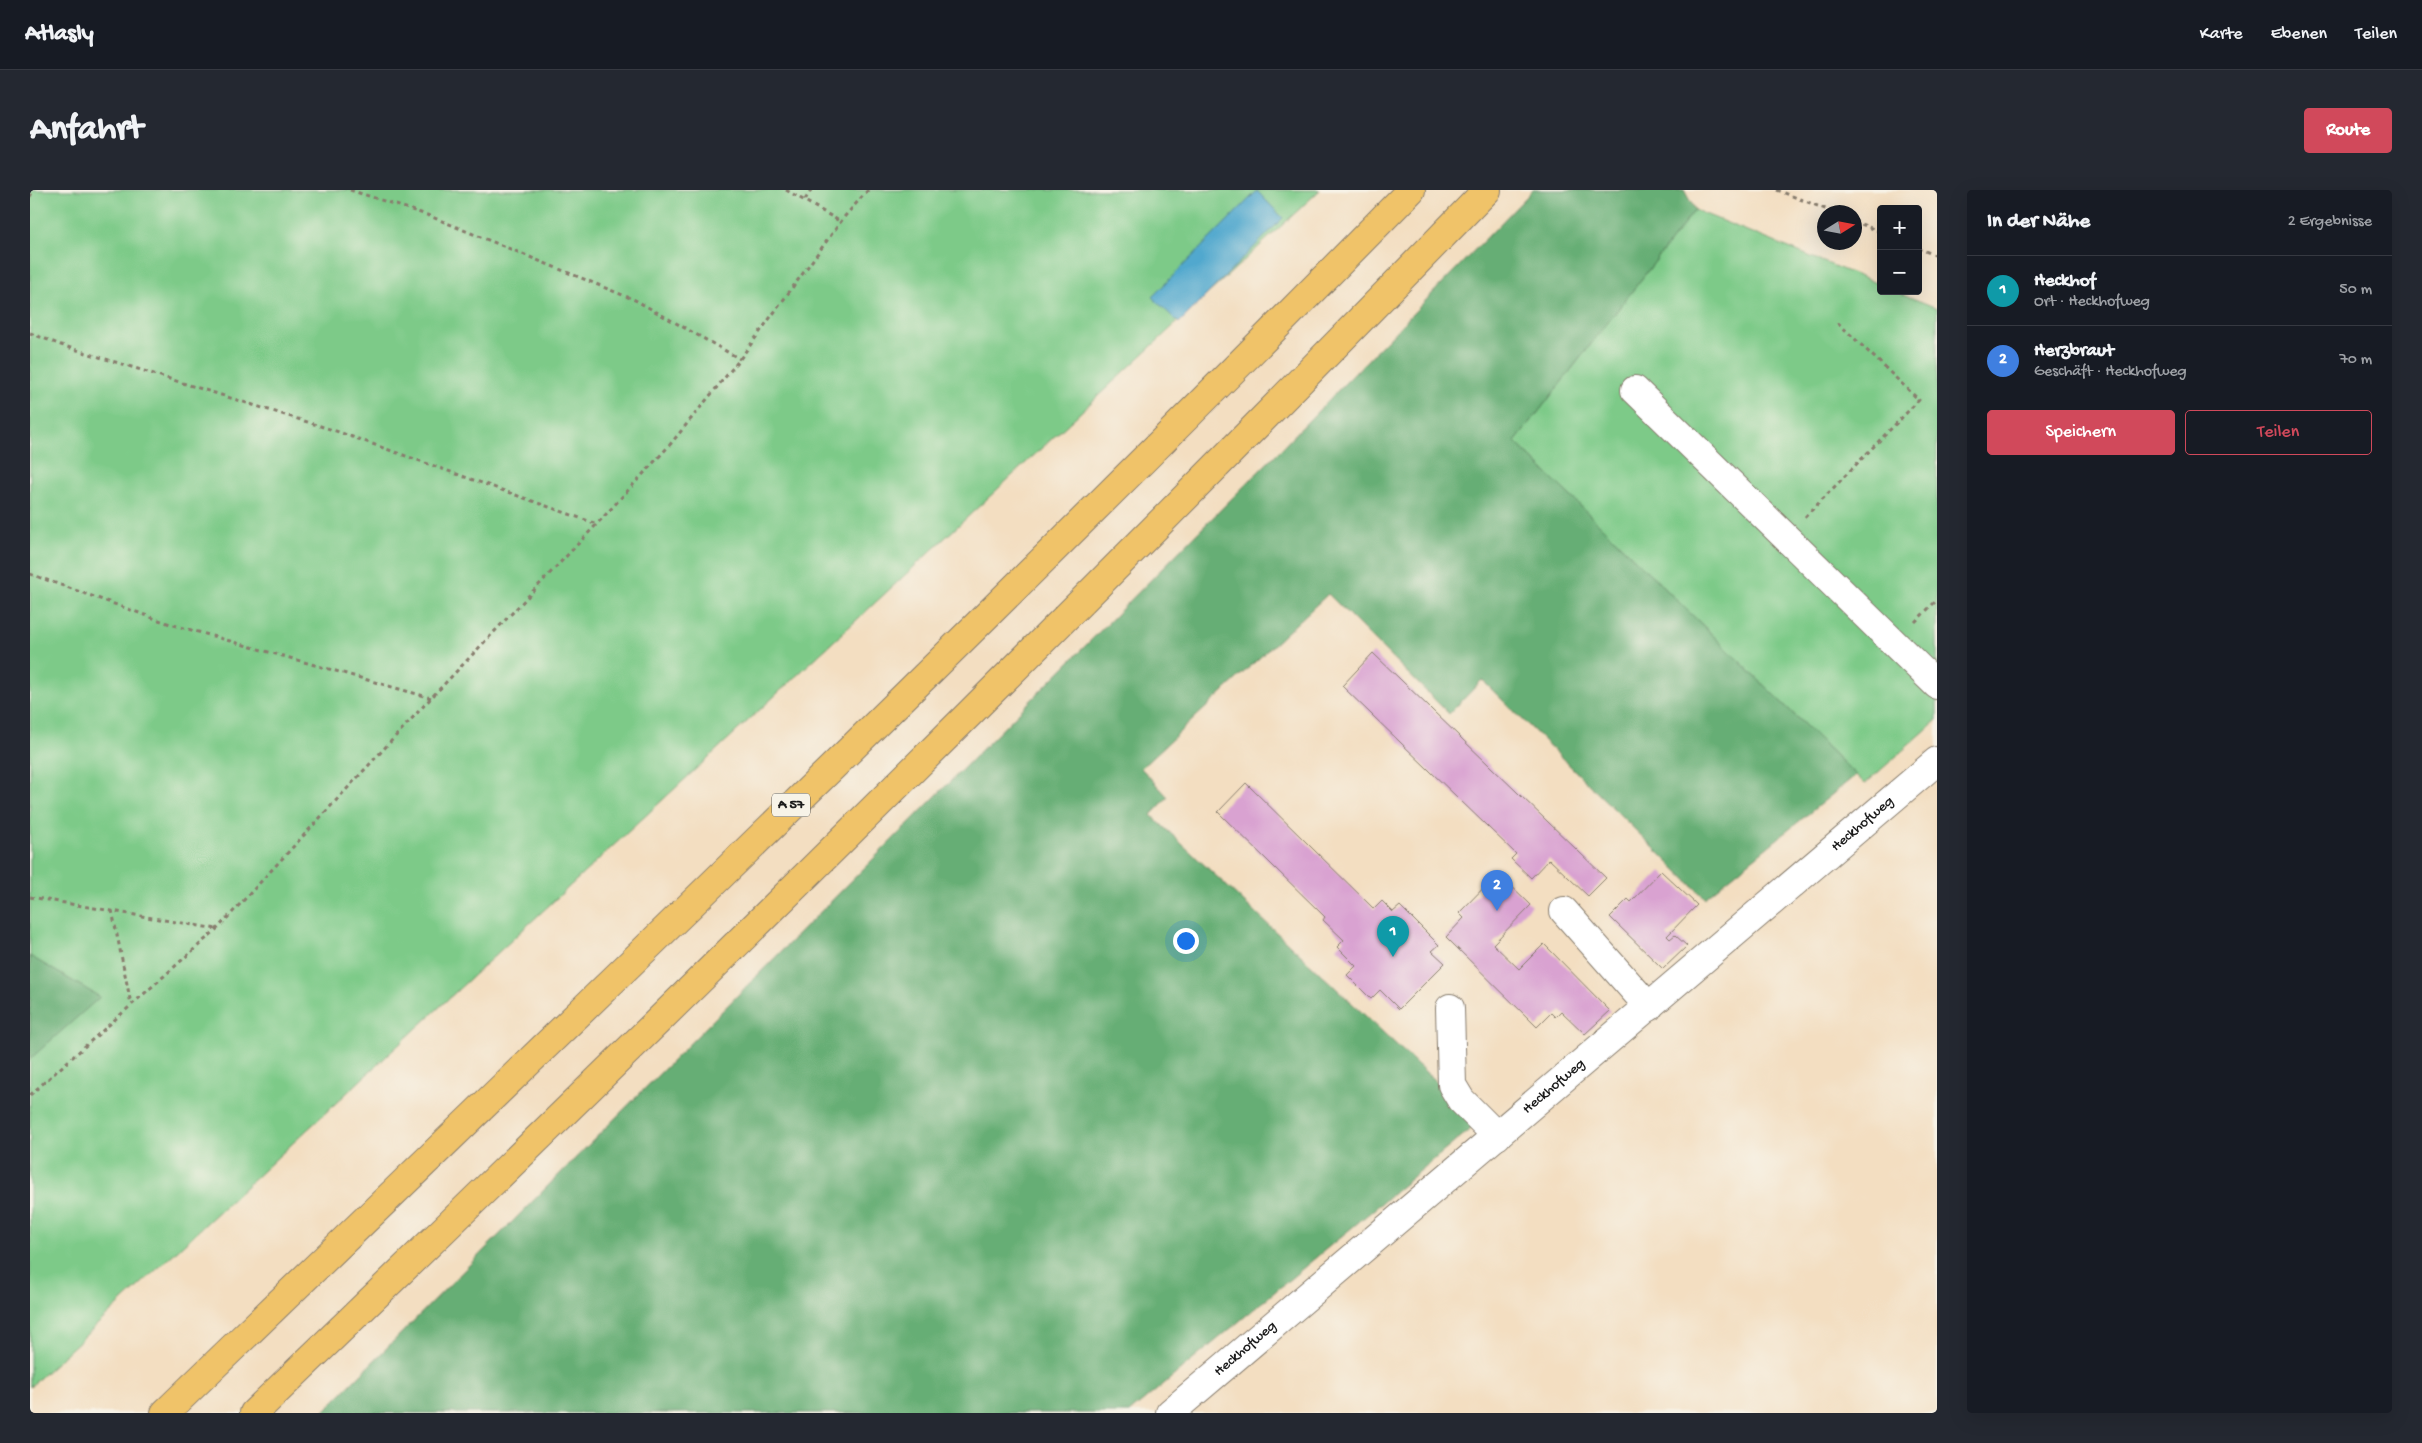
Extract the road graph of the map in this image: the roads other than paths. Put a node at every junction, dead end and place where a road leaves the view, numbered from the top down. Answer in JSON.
{"nodes":[{"id":1,"x":1411,"y":190,"type":"edge"},
{"id":2,"x":1487,"y":190,"type":"edge"},
{"id":3,"x":1635,"y":390,"type":"dead end"},
{"id":4,"x":1937,"y":685,"type":"edge"},
{"id":5,"x":1937,"y":761,"type":"edge"},
{"id":6,"x":1564,"y":911,"type":"dead end"},
{"id":7,"x":1649,"y":1007,"type":"junction"},
{"id":8,"x":1450,"y":1008,"type":"dead end"},
{"id":9,"x":1497,"y":1136,"type":"junction"},
{"id":10,"x":165,"y":1413,"type":"edge"},
{"id":11,"x":254,"y":1413,"type":"edge"},
{"id":12,"x":1170,"y":1413,"type":"edge"}],
"edges":[{"from":1,"to":10,"type":"highway","number":"A 57"},
{"from":2,"to":11,"type":"highway"},
{"from":3,"to":4,"type":"street"},
{"from":5,"to":7,"type":"street","name":"Heckhofweg"},
{"from":6,"to":7,"type":"street"},
{"from":7,"to":9,"type":"street","name":"Heckhofweg"},
{"from":8,"to":9,"type":"street"},
{"from":9,"to":12,"type":"street","name":"Heckhofweg"}]}
